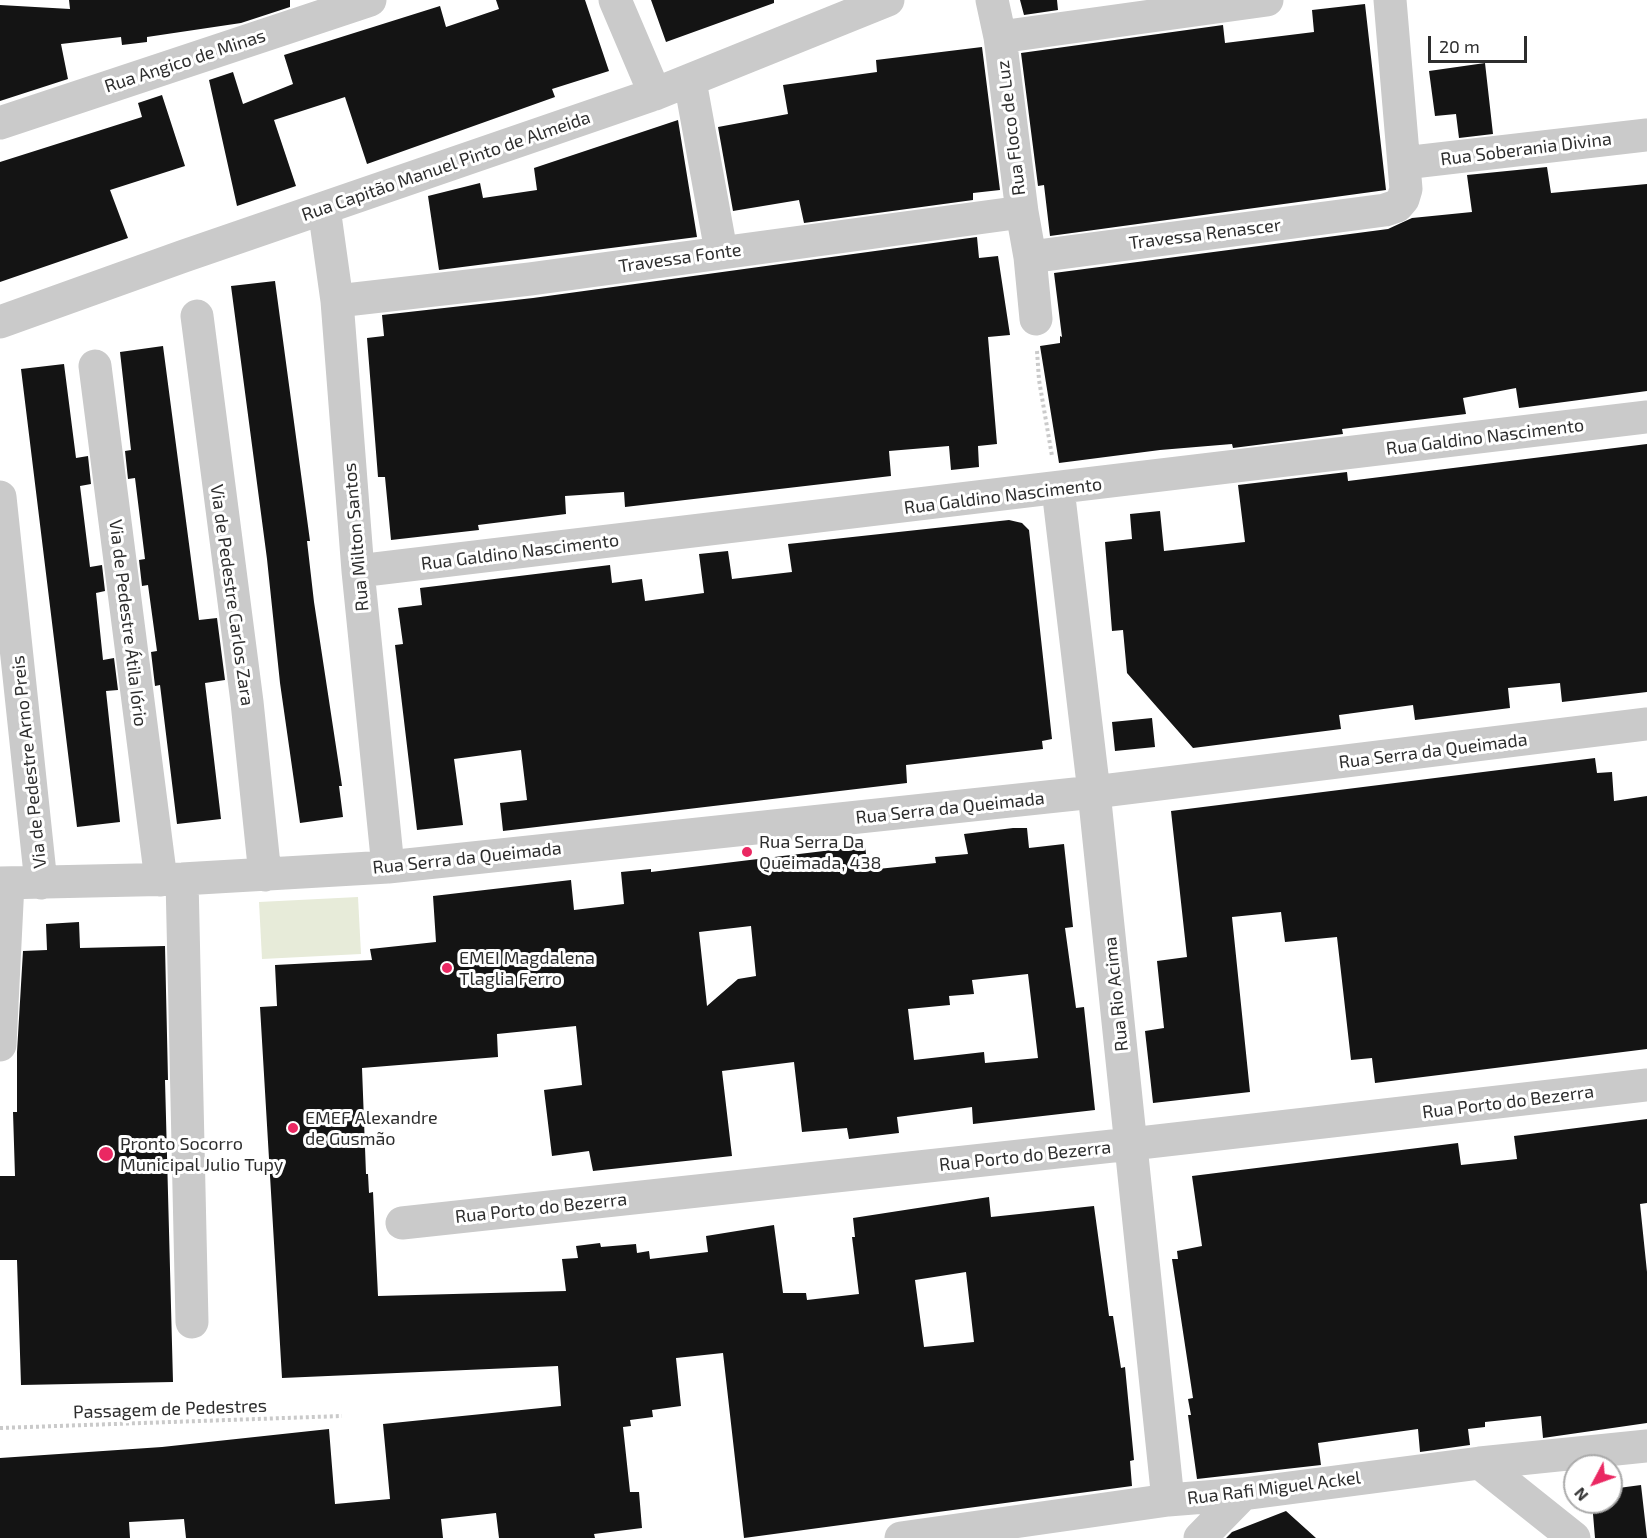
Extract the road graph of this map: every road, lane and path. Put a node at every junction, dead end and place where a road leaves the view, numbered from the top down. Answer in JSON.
{"nodes":[{"id":1,"x":615,"y":0,"type":"edge"},
{"id":2,"x":888,"y":0,"type":"edge"},
{"id":3,"x":992,"y":0,"type":"edge"},
{"id":4,"x":1267,"y":0,"type":"edge"},
{"id":5,"x":1390,"y":0,"type":"edge"},
{"id":6,"x":360,"y":1,"type":"edge"},
{"id":7,"x":1000,"y":37,"type":"junction"},
{"id":8,"x":690,"y":81,"type":"junction"},
{"id":9,"x":655,"y":94,"type":"junction"},
{"id":10,"x":0,"y":123,"type":"edge"},
{"id":11,"x":1647,"y":135,"type":"edge"},
{"id":12,"x":1404,"y":163,"type":"junction"},
{"id":13,"x":324,"y":208,"type":"junction"},
{"id":14,"x":1022,"y":212,"type":"junction"},
{"id":15,"x":721,"y":251,"type":"junction"},
{"id":16,"x":1030,"y":257,"type":"junction"},
{"id":17,"x":337,"y":301,"type":"junction"},
{"id":18,"x":197,"y":316,"type":"dead end"},
{"id":19,"x":1036,"y":319,"type":"joint"},
{"id":20,"x":0,"y":322,"type":"edge"},
{"id":21,"x":95,"y":366,"type":"dead end"},
{"id":22,"x":1647,"y":417,"type":"edge"},
{"id":23,"x":1058,"y":489,"type":"junction"},
{"id":24,"x":0,"y":498,"type":"edge"},
{"id":25,"x":358,"y":571,"type":"junction"},
{"id":26,"x":1647,"y":724,"type":"edge"},
{"id":27,"x":1094,"y":792,"type":"junction"},
{"id":28,"x":388,"y":867,"type":"junction"},
{"id":29,"x":265,"y":875,"type":"junction"},
{"id":30,"x":171,"y":879,"type":"junction"},
{"id":31,"x":4,"y":883,"type":"edge"},
{"id":32,"x":41,"y":883,"type":"junction"},
{"id":33,"x":0,"y":1045,"type":"edge"},
{"id":34,"x":1647,"y":1085,"type":"edge"},
{"id":35,"x":1131,"y":1144,"type":"junction"},
{"id":36,"x":402,"y":1223,"type":"dead end"},
{"id":37,"x":192,"y":1322,"type":"dead end"},
{"id":38,"x":342,"y":1416,"type":"dead end"},
{"id":39,"x":0,"y":1428,"type":"edge"},
{"id":40,"x":1647,"y":1446,"type":"edge"},
{"id":41,"x":1480,"y":1462,"type":"junction"},
{"id":42,"x":1243,"y":1494,"type":"junction"},
{"id":43,"x":1168,"y":1500,"type":"junction"},
{"id":44,"x":901,"y":1538,"type":"edge"},
{"id":45,"x":1200,"y":1538,"type":"edge"},
{"id":46,"x":1574,"y":1538,"type":"edge"}],
"edges":[{"from":1,"to":9,"type":"street"},
{"from":2,"to":8,"type":"street","name":"Rua Capitão Manuel Pinto de Almeida"},
{"from":3,"to":7,"type":"street","name":"Rua Floco de Luz"},
{"from":4,"to":7,"type":"street"},
{"from":5,"to":12,"type":"street"},
{"from":6,"to":10,"type":"street","name":"Rua Angico de Minas"},
{"from":7,"to":14,"type":"street","name":"Rua Floco de Luz"},
{"from":8,"to":9,"type":"street","name":"Rua Capitão Manuel Pinto de Almeida"},
{"from":8,"to":15,"type":"street"},
{"from":9,"to":13,"type":"street","name":"Rua Capitão Manuel Pinto de Almeida"},
{"from":11,"to":12,"type":"street","name":"Rua Soberania Divina"},
{"from":12,"to":16,"type":"street","name":"Travessa Renascer"},
{"from":13,"to":17,"type":"street","name":"Rua Milton Santos"},
{"from":13,"to":20,"type":"street","name":"Rua Capitão Manuel Pinto de Almeida"},
{"from":14,"to":15,"type":"street","name":"Travessa Fonte"},
{"from":14,"to":16,"type":"street","name":"Rua Floco de Luz"},
{"from":15,"to":17,"type":"street","name":"Travessa Fonte"},
{"from":16,"to":19,"type":"street"},
{"from":17,"to":25,"type":"street","name":"Rua Milton Santos"},
{"from":18,"to":29,"type":"street","name":"Via de Pedestre Carlos Zara"},
{"from":19,"to":23,"type":"path"},
{"from":21,"to":30,"type":"street","name":"Via de Pedestre Átila Iório"},
{"from":22,"to":23,"type":"street","name":"Rua Galdino Nascimento"},
{"from":23,"to":25,"type":"street","name":"Rua Galdino Nascimento"},
{"from":23,"to":27,"type":"street","name":"Rua Rio Acima"},
{"from":24,"to":32,"type":"street","name":"Via de Pedestre Arno Preis"},
{"from":25,"to":28,"type":"street","name":"Rua Milton Santos"},
{"from":26,"to":27,"type":"street","name":"Rua Serra da Queimada"},
{"from":27,"to":28,"type":"street","name":"Rua Serra da Queimada"},
{"from":27,"to":35,"type":"street","name":"Rua Rio Acima"},
{"from":28,"to":29,"type":"street","name":"Rua Serra da Queimada"},
{"from":29,"to":30,"type":"street","name":"Rua Serra da Queimada"},
{"from":30,"to":32,"type":"street","name":"Rua Serra da Queimada"},
{"from":30,"to":37,"type":"street","name":"Via de Pedestre Átila Iório"},
{"from":31,"to":32,"type":"street","name":"Rua Serra da Queimada"},
{"from":31,"to":33,"type":"street"},
{"from":34,"to":35,"type":"street","name":"Rua Porto do Bezerra"},
{"from":35,"to":36,"type":"street","name":"Rua Porto do Bezerra"},
{"from":35,"to":43,"type":"street","name":"Rua Rio Acima"},
{"from":38,"to":39,"type":"path","name":"Passagem de Pedestres"},
{"from":40,"to":41,"type":"street","name":"Rua Rafi Miguel Ackel"},
{"from":41,"to":42,"type":"street","name":"Rua Rafi Miguel Ackel"},
{"from":41,"to":46,"type":"street"},
{"from":42,"to":43,"type":"street","name":"Rua Rafi Miguel Ackel"},
{"from":42,"to":45,"type":"street"},
{"from":43,"to":44,"type":"street","name":"Rua Rafi Miguel Ackel"}]}
